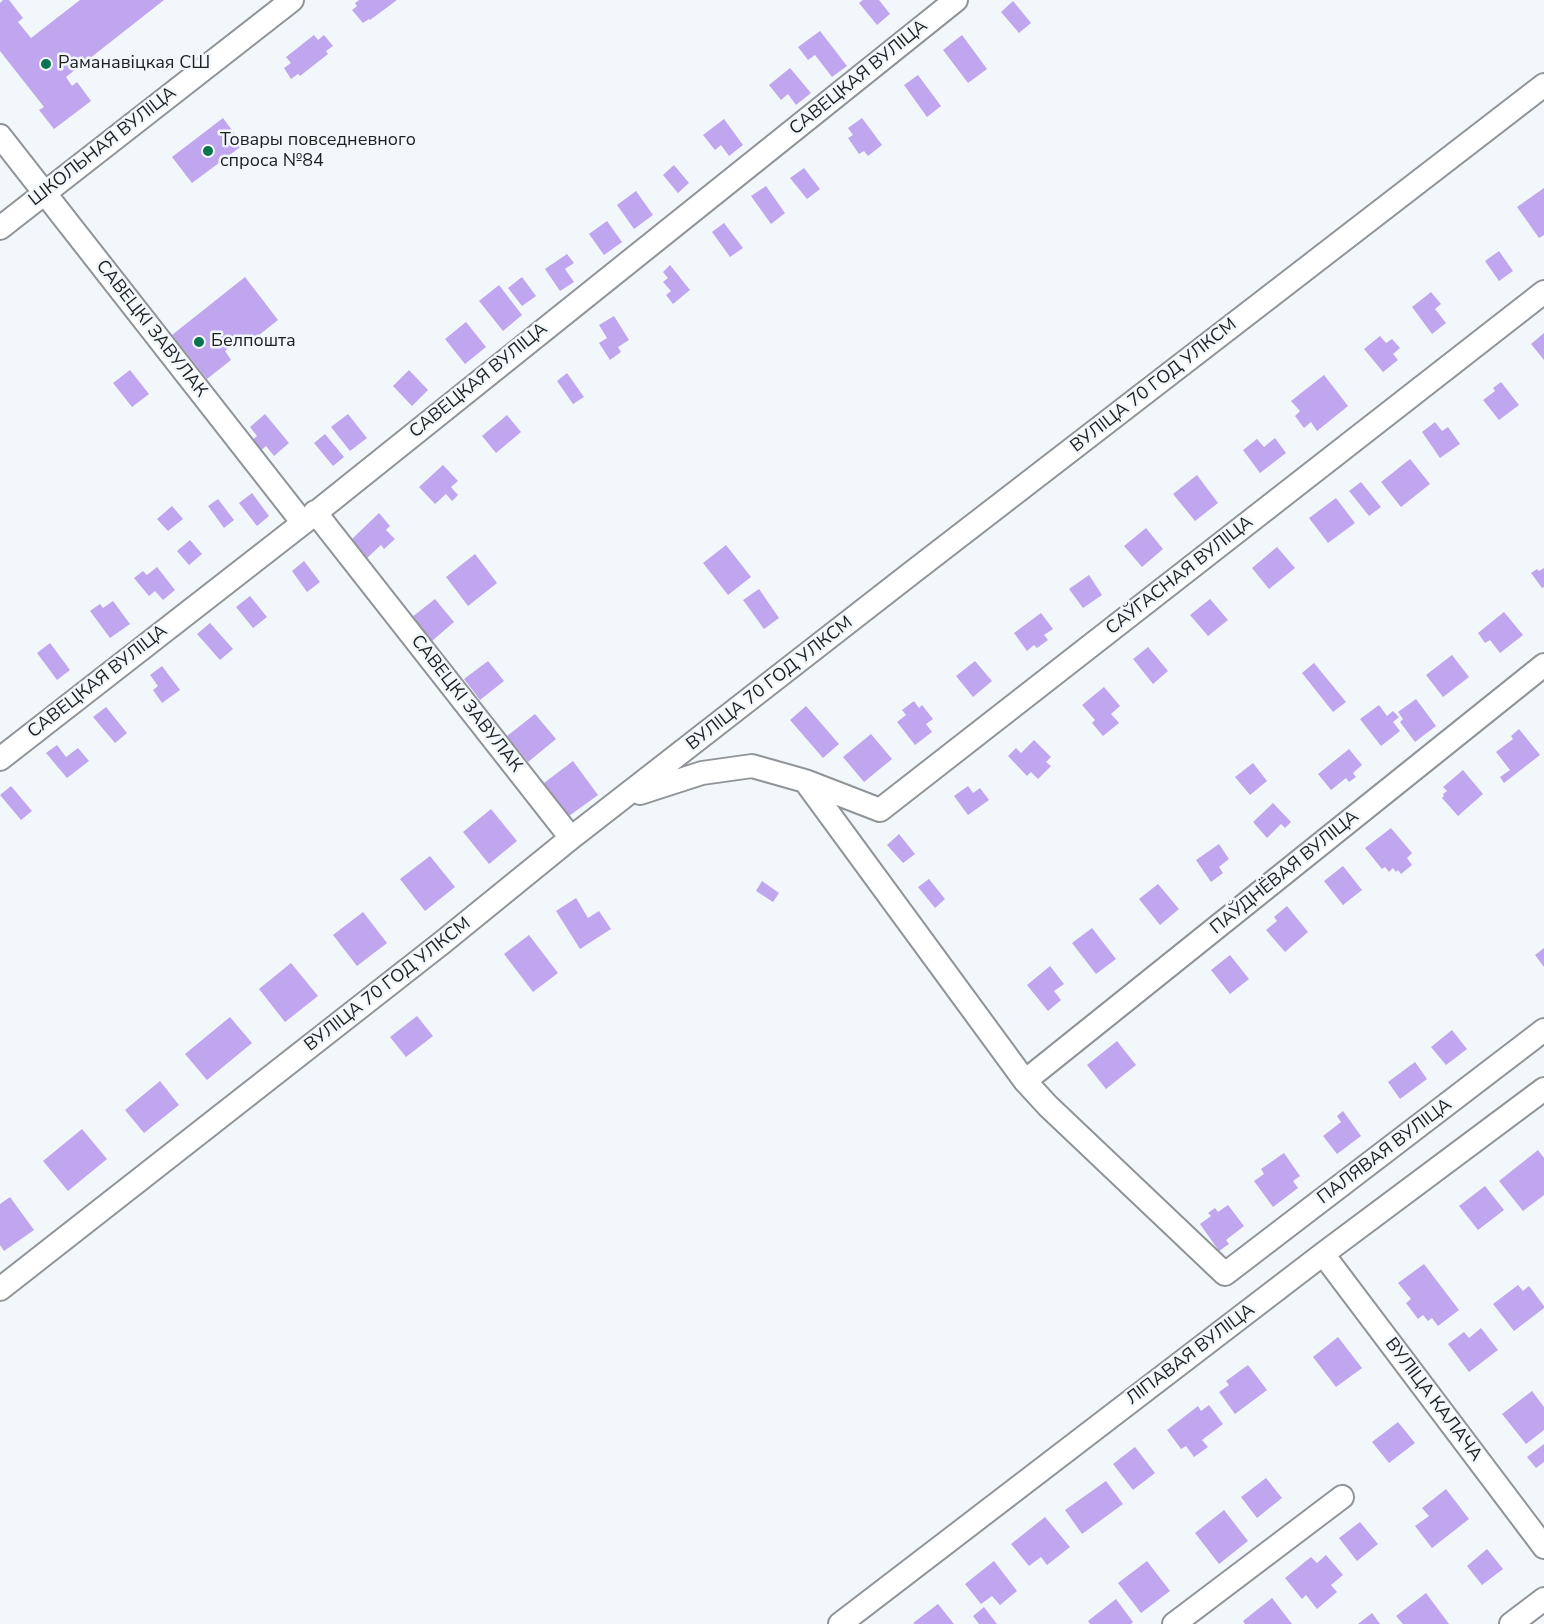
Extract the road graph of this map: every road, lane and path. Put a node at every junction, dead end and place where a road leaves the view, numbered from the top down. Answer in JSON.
{"nodes":[{"id":1,"x":292,"y":0,"type":"edge"},
{"id":2,"x":956,"y":0,"type":"edge"},
{"id":3,"x":1544,"y":85,"type":"edge"},
{"id":4,"x":0,"y":135,"type":"edge"},
{"id":5,"x":44,"y":193,"type":"junction"},
{"id":6,"x":0,"y":228,"type":"edge"},
{"id":7,"x":1544,"y":292,"type":"edge"},
{"id":8,"x":309,"y":518,"type":"junction"},
{"id":9,"x":1544,"y":665,"type":"edge"},
{"id":10,"x":0,"y":759,"type":"edge"},
{"id":11,"x":805,"y":781,"type":"junction"},
{"id":12,"x":620,"y":800,"type":"junction"},
{"id":13,"x":572,"y":838,"type":"junction"},
{"id":14,"x":1544,"y":1030,"type":"edge"},
{"id":15,"x":1025,"y":1081,"type":"junction"},
{"id":16,"x":1544,"y":1089,"type":"edge"},
{"id":17,"x":1323,"y":1254,"type":"junction"},
{"id":18,"x":0,"y":1289,"type":"edge"},
{"id":19,"x":1342,"y":1497,"type":"dead end"},
{"id":20,"x":1544,"y":1547,"type":"edge"},
{"id":21,"x":1544,"y":1599,"type":"edge"},
{"id":22,"x":840,"y":1624,"type":"edge"},
{"id":23,"x":1174,"y":1624,"type":"edge"},
{"id":24,"x":1511,"y":1624,"type":"edge"}],
"edges":[{"from":1,"to":5,"type":"street","name":"ШКОЛЬНАЯ ВУЛІЦА"},
{"from":2,"to":8,"type":"street","name":"САВЕЦКАЯ ВУЛІЦА"},
{"from":3,"to":12,"type":"street","name":"ВУЛІЦА 70 ГОД УЛКСМ"},
{"from":4,"to":5,"type":"street","name":"САВЕЦКІ ЗАВУЛАК"},
{"from":5,"to":6,"type":"street","name":"ШКОЛЬНАЯ ВУЛІЦА"},
{"from":5,"to":8,"type":"street","name":"САВЕЦКІ ЗАВУЛАК"},
{"from":7,"to":11,"type":"street","name":"САЎГАСНАЯ ВУЛІЦА"},
{"from":8,"to":10,"type":"street","name":"САВЕЦКАЯ ВУЛІЦА"},
{"from":8,"to":13,"type":"street","name":"САВЕЦКІ ЗАВУЛАК"},
{"from":9,"to":15,"type":"street","name":"ПАЎДНЁВАЯ ВУЛІЦА"},
{"from":11,"to":12,"type":"street"},
{"from":11,"to":15,"type":"street"},
{"from":12,"to":13,"type":"street","name":"ВУЛІЦА 70 ГОД УЛКСМ"},
{"from":13,"to":18,"type":"street","name":"ВУЛІЦА 70 ГОД УЛКСМ"},
{"from":14,"to":15,"type":"street","name":"ПАЛЯВАЯ ВУЛІЦА"},
{"from":16,"to":17,"type":"street","name":"ЛІПАВАЯ ВУЛІЦА"},
{"from":17,"to":20,"type":"street","name":"ВУЛІЦА КАЛАЧА"},
{"from":17,"to":22,"type":"street","name":"ЛІПАВАЯ ВУЛІЦА"},
{"from":19,"to":23,"type":"street"},
{"from":21,"to":24,"type":"street"}]}
